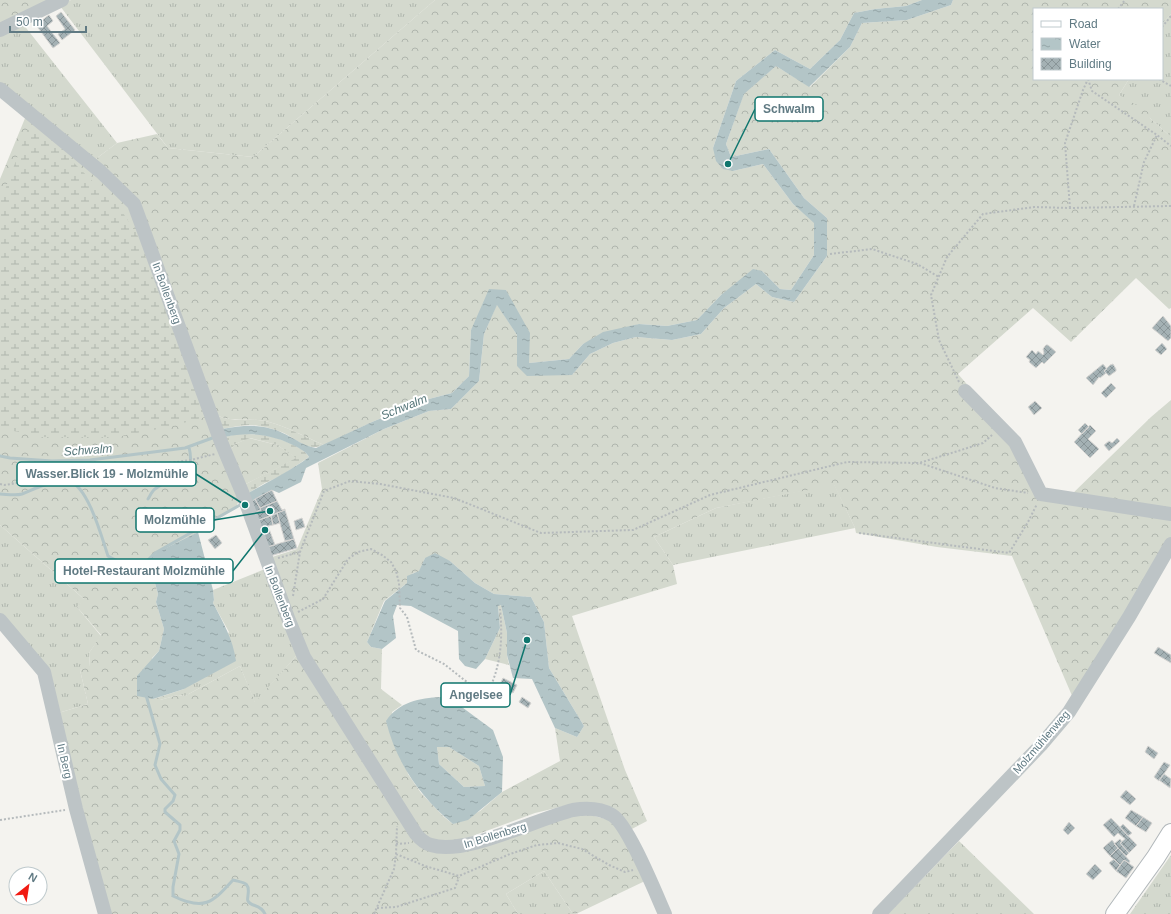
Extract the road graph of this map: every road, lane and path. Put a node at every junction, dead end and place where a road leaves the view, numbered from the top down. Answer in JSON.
{"nodes":[{"id":1,"x":62,"y":0,"type":"edge"},
{"id":2,"x":1125,"y":0,"type":"edge"},
{"id":3,"x":1119,"y":8,"type":"edge"},
{"id":4,"x":1171,"y":16,"type":"edge"},
{"id":5,"x":1163,"y":26,"type":"edge"},
{"id":6,"x":0,"y":30,"type":"edge"},
{"id":7,"x":1088,"y":80,"type":"edge"},
{"id":8,"x":1088,"y":80,"type":"edge"},
{"id":9,"x":1161,"y":80,"type":"edge"},
{"id":10,"x":1171,"y":86,"type":"edge"},
{"id":11,"x":0,"y":89,"type":"edge"},
{"id":12,"x":1157,"y":135,"type":"junction"},
{"id":13,"x":1171,"y":146,"type":"edge"},
{"id":14,"x":1134,"y":206,"type":"junction"},
{"id":15,"x":1171,"y":206,"type":"edge"},
{"id":16,"x":1070,"y":208,"type":"junction"},
{"id":17,"x":830,"y":254,"type":"dead end"},
{"id":18,"x":939,"y":277,"type":"junction"},
{"id":19,"x":965,"y":391,"type":"joint"},
{"id":20,"x":1000,"y":428,"type":"junction"},
{"id":21,"x":222,"y":441,"type":"junction"},
{"id":22,"x":919,"y":463,"type":"junction"},
{"id":23,"x":0,"y":484,"type":"edge"},
{"id":24,"x":1041,"y":494,"type":"junction"},
{"id":25,"x":1171,"y":514,"type":"edge"},
{"id":26,"x":859,"y":532,"type":"dead end"},
{"id":27,"x":1171,"y":544,"type":"edge"},
{"id":28,"x":300,"y":552,"type":"junction"},
{"id":29,"x":267,"y":561,"type":"junction"},
{"id":30,"x":500,"y":609,"type":"dead end"},
{"id":31,"x":286,"y":613,"type":"junction"},
{"id":32,"x":0,"y":620,"type":"edge"},
{"id":33,"x":481,"y":693,"type":"dead end"},
{"id":34,"x":486,"y":696,"type":"dead end"},
{"id":35,"x":76,"y":809,"type":"junction"},
{"id":36,"x":401,"y":813,"type":"junction"},
{"id":37,"x":0,"y":820,"type":"edge"},
{"id":38,"x":1171,"y":833,"type":"edge"},
{"id":39,"x":396,"y":854,"type":"junction"},
{"id":40,"x":644,"y":867,"type":"junction"},
{"id":41,"x":459,"y":876,"type":"junction"},
{"id":42,"x":377,"y":908,"type":"junction"},
{"id":43,"x":105,"y":914,"type":"edge"},
{"id":44,"x":374,"y":914,"type":"edge"},
{"id":45,"x":665,"y":914,"type":"edge"},
{"id":46,"x":879,"y":914,"type":"edge"},
{"id":47,"x":1115,"y":914,"type":"edge"}],
"edges":[{"from":1,"to":6,"type":"street"},
{"from":2,"to":3,"type":"path"},
{"from":4,"to":5,"type":"path"},
{"from":7,"to":12,"type":"path"},
{"from":8,"to":16,"type":"path"},
{"from":9,"to":10,"type":"path"},
{"from":11,"to":21,"type":"street","name":"In Bollenberg"},
{"from":12,"to":13,"type":"path"},
{"from":12,"to":14,"type":"path"},
{"from":14,"to":15,"type":"path"},
{"from":14,"to":16,"type":"path"},
{"from":16,"to":18,"type":"path"},
{"from":17,"to":18,"type":"path"},
{"from":18,"to":19,"type":"path"},
{"from":19,"to":20,"type":"street"},
{"from":20,"to":22,"type":"path"},
{"from":20,"to":24,"type":"street"},
{"from":21,"to":23,"type":"path"},
{"from":21,"to":29,"type":"street","name":"In Bollenberg"},
{"from":22,"to":24,"type":"path"},
{"from":22,"to":28,"type":"path"},
{"from":24,"to":25,"type":"street"},
{"from":24,"to":26,"type":"path"},
{"from":27,"to":46,"type":"street","name":"Molzmühlenweg"},
{"from":28,"to":29,"type":"path"},
{"from":28,"to":31,"type":"path"},
{"from":29,"to":31,"type":"street","name":"In Bollenberg"},
{"from":30,"to":34,"type":"path"},
{"from":31,"to":33,"type":"path"},
{"from":31,"to":36,"type":"street","name":"In Bollenberg"},
{"from":32,"to":35,"type":"street","name":"In Berg"},
{"from":35,"to":37,"type":"path"},
{"from":35,"to":43,"type":"street","name":"In Berg"},
{"from":36,"to":39,"type":"path"},
{"from":36,"to":40,"type":"street","name":"In Bollenberg"},
{"from":38,"to":47,"type":"main road"},
{"from":39,"to":41,"type":"path"},
{"from":39,"to":42,"type":"path"},
{"from":40,"to":41,"type":"path"},
{"from":40,"to":45,"type":"street","name":"In Bollenberg"},
{"from":41,"to":42,"type":"path"},
{"from":42,"to":44,"type":"path"}]}
